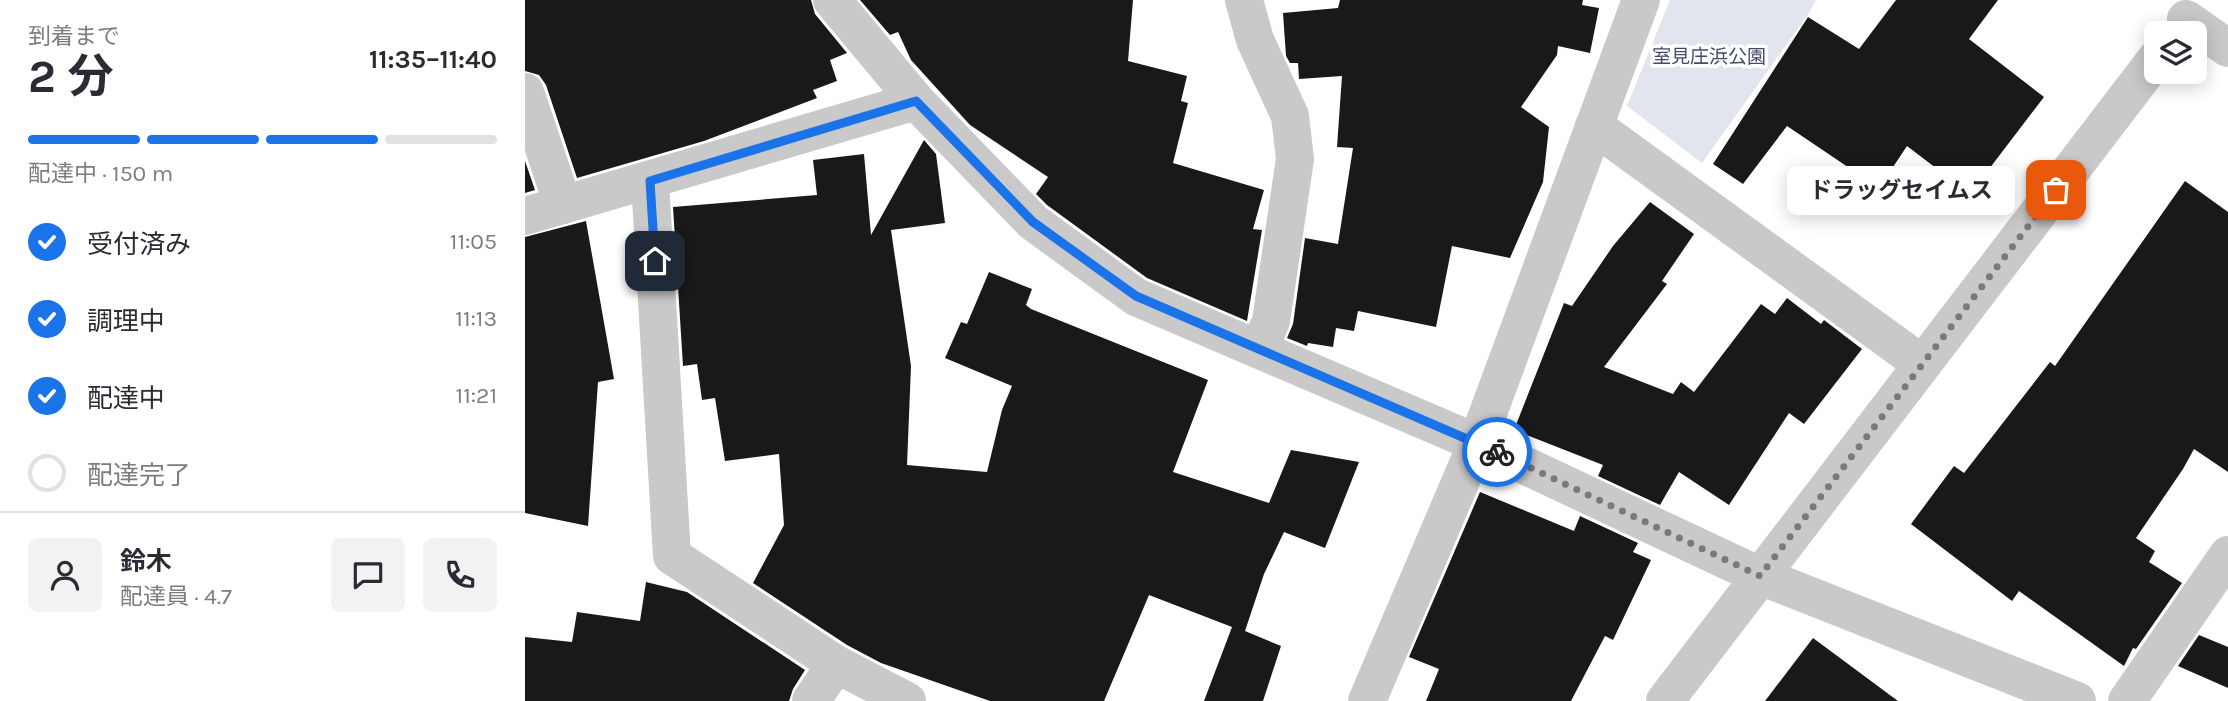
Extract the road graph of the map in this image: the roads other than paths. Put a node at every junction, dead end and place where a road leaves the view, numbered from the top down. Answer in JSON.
{"nodes":[{"id":1,"x":832,"y":0,"type":"edge"},
{"id":2,"x":1244,"y":0,"type":"edge"},
{"id":3,"x":1641,"y":0,"type":"edge"},
{"id":4,"x":2189,"y":12,"type":"edge"},
{"id":5,"x":2228,"y":48,"type":"edge"},
{"id":6,"x":2144,"y":75,"type":"edge"},
{"id":7,"x":525,"y":92,"type":"edge"},
{"id":8,"x":916,"y":101,"type":"junction"},
{"id":9,"x":1594,"y":126,"type":"junction"},
{"id":10,"x":650,"y":181,"type":"junction"},
{"id":11,"x":563,"y":205,"type":"junction"},
{"id":12,"x":525,"y":216,"type":"edge"},
{"id":13,"x":1259,"y":349,"type":"junction"},
{"id":14,"x":1922,"y":364,"type":"junction"},
{"id":15,"x":1477,"y":443,"type":"junction"},
{"id":16,"x":2228,"y":555,"type":"edge"},
{"id":17,"x":1760,"y":576,"type":"junction"},
{"id":18,"x":836,"y":664,"type":"junction"},
{"id":19,"x":811,"y":701,"type":"edge"},
{"id":20,"x":907,"y":701,"type":"edge"},
{"id":21,"x":1367,"y":701,"type":"edge"},
{"id":22,"x":1665,"y":701,"type":"edge"},
{"id":23,"x":2077,"y":701,"type":"edge"},
{"id":24,"x":2127,"y":701,"type":"edge"}],
"edges":[{"from":1,"to":8,"type":"street"},
{"from":2,"to":13,"type":"street"},
{"from":3,"to":9,"type":"street"},
{"from":4,"to":5,"type":"street"},
{"from":6,"to":14,"type":"street"},
{"from":7,"to":11,"type":"street"},
{"from":8,"to":10,"type":"street"},
{"from":8,"to":13,"type":"street"},
{"from":9,"to":14,"type":"street"},
{"from":9,"to":15,"type":"street"},
{"from":10,"to":11,"type":"street"},
{"from":10,"to":18,"type":"street"},
{"from":11,"to":12,"type":"street"},
{"from":13,"to":15,"type":"street"},
{"from":14,"to":17,"type":"street"},
{"from":15,"to":17,"type":"street"},
{"from":15,"to":21,"type":"street"},
{"from":16,"to":24,"type":"street"},
{"from":17,"to":22,"type":"street"},
{"from":17,"to":23,"type":"street"},
{"from":18,"to":19,"type":"street"},
{"from":18,"to":20,"type":"street"}]}
